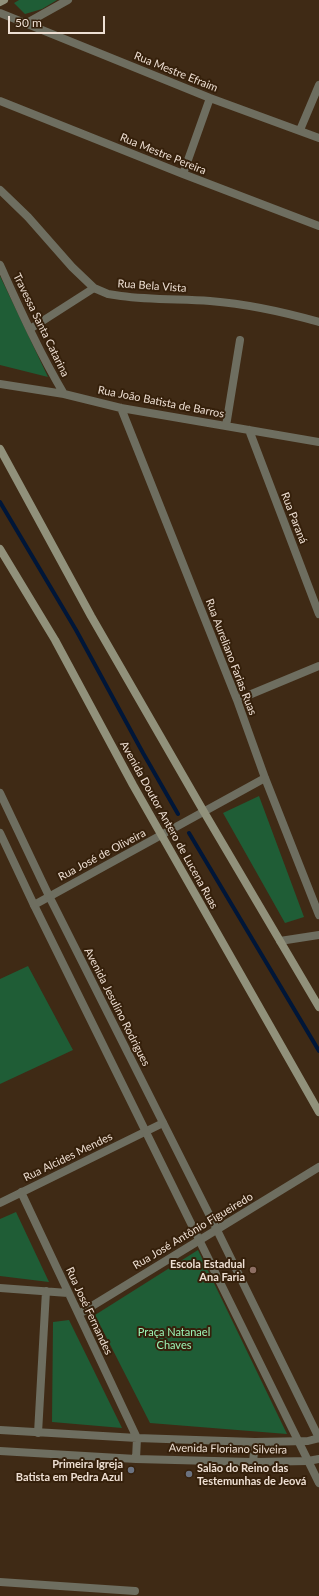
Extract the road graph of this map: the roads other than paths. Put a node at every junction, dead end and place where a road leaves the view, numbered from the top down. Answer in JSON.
{"nodes":[{"id":1,"x":4,"y":0,"type":"edge"},
{"id":2,"x":68,"y":0,"type":"edge"},
{"id":3,"x":0,"y":2,"type":"edge"},
{"id":4,"x":1,"y":15,"type":"edge"},
{"id":5,"x":25,"y":24,"type":"junction"},
{"id":6,"x":319,"y":85,"type":"edge"},
{"id":7,"x":210,"y":98,"type":"junction"},
{"id":8,"x":0,"y":100,"type":"edge"},
{"id":9,"x":300,"y":130,"type":"junction"},
{"id":10,"x":319,"y":138,"type":"edge"},
{"id":11,"x":183,"y":174,"type":"junction"},
{"id":12,"x":0,"y":190,"type":"edge"},
{"id":13,"x":319,"y":226,"type":"edge"},
{"id":14,"x":0,"y":265,"type":"edge"},
{"id":15,"x":94,"y":288,"type":"junction"},
{"id":16,"x":319,"y":322,"type":"edge"},
{"id":17,"x":30,"y":330,"type":"junction"},
{"id":18,"x":240,"y":340,"type":"dead end"},
{"id":19,"x":0,"y":384,"type":"edge"},
{"id":20,"x":64,"y":394,"type":"junction"},
{"id":21,"x":121,"y":408,"type":"junction"},
{"id":22,"x":226,"y":426,"type":"junction"},
{"id":23,"x":249,"y":430,"type":"junction"},
{"id":24,"x":319,"y":442,"type":"edge"},
{"id":25,"x":0,"y":449,"type":"edge"},
{"id":26,"x":0,"y":549,"type":"edge"},
{"id":27,"x":319,"y":614,"type":"edge"},
{"id":28,"x":319,"y":666,"type":"edge"},
{"id":29,"x":237,"y":700,"type":"junction"},
{"id":30,"x":265,"y":778,"type":"junction"},
{"id":31,"x":0,"y":793,"type":"edge"},
{"id":32,"x":204,"y":812,"type":"junction"},
{"id":33,"x":0,"y":833,"type":"edge"},
{"id":34,"x":162,"y":835,"type":"junction"},
{"id":35,"x":49,"y":896,"type":"junction"},
{"id":36,"x":34,"y":905,"type":"junction"},
{"id":37,"x":319,"y":915,"type":"edge"},
{"id":38,"x":319,"y":935,"type":"edge"},
{"id":39,"x":280,"y":941,"type":"junction"},
{"id":40,"x":319,"y":1007,"type":"edge"},
{"id":41,"x":319,"y":1112,"type":"edge"},
{"id":42,"x":163,"y":1123,"type":"junction"},
{"id":43,"x":147,"y":1131,"type":"junction"},
{"id":44,"x":319,"y":1167,"type":"edge"},
{"id":45,"x":21,"y":1192,"type":"junction"},
{"id":46,"x":0,"y":1203,"type":"edge"},
{"id":47,"x":217,"y":1230,"type":"junction"},
{"id":48,"x":199,"y":1240,"type":"junction"},
{"id":49,"x":0,"y":1288,"type":"edge"},
{"id":50,"x":46,"y":1291,"type":"junction"},
{"id":51,"x":68,"y":1293,"type":"junction"},
{"id":52,"x":79,"y":1314,"type":"junction"},
{"id":53,"x":0,"y":1430,"type":"edge"},
{"id":54,"x":38,"y":1433,"type":"junction"},
{"id":55,"x":137,"y":1438,"type":"junction"},
{"id":56,"x":319,"y":1438,"type":"edge"},
{"id":57,"x":299,"y":1441,"type":"junction"},
{"id":58,"x":255,"y":1442,"type":"junction"},
{"id":59,"x":0,"y":1451,"type":"edge"},
{"id":60,"x":136,"y":1459,"type":"junction"},
{"id":61,"x":319,"y":1459,"type":"edge"},
{"id":62,"x":308,"y":1461,"type":"junction"},
{"id":63,"x":254,"y":1462,"type":"junction"},
{"id":64,"x":319,"y":1483,"type":"edge"},
{"id":65,"x":0,"y":1582,"type":"edge"},
{"id":66,"x":135,"y":1591,"type":"dead end"}],
"edges":[{"from":1,"to":3,"type":"main road"},
{"from":2,"to":5,"type":"street"},
{"from":4,"to":5,"type":"street","name":"Rua Mestre Efraim"},
{"from":5,"to":7,"type":"street","name":"Rua Mestre Efraim"},
{"from":6,"to":9,"type":"street"},
{"from":7,"to":9,"type":"street","name":"Rua Mestre Efraim"},
{"from":7,"to":11,"type":"street"},
{"from":8,"to":11,"type":"street","name":"Rua Mestre Pereira"},
{"from":9,"to":10,"type":"street","name":"Rua Mestre Efraim"},
{"from":11,"to":13,"type":"street","name":"Rua Mestre Pereira"},
{"from":12,"to":15,"type":"street","name":"Rua Bela Vista"},
{"from":14,"to":17,"type":"street","name":"Travessa Santa Catarina"},
{"from":15,"to":16,"type":"street","name":"Rua Bela Vista"},
{"from":15,"to":17,"type":"street"},
{"from":17,"to":20,"type":"street","name":"Travessa Santa Catarina"},
{"from":18,"to":22,"type":"street"},
{"from":19,"to":20,"type":"street","name":"Rua João Batista de Barros"},
{"from":20,"to":21,"type":"street","name":"Rua João Batista de Barros"},
{"from":21,"to":22,"type":"street","name":"Rua João Batista de Barros"},
{"from":21,"to":29,"type":"street","name":"Rua Aureliano Farias Ruas"},
{"from":22,"to":23,"type":"street","name":"Rua João Batista de Barros"},
{"from":23,"to":24,"type":"street","name":"Rua João Batista de Barros"},
{"from":23,"to":27,"type":"street","name":"Rua Paraná"},
{"from":25,"to":32,"type":"main road"},
{"from":26,"to":34,"type":"main road","name":"Avenida Doutor Antero de Lucena Ruas"},
{"from":28,"to":29,"type":"street"},
{"from":29,"to":30,"type":"street","name":"Rua Aureliano Farias Ruas"},
{"from":30,"to":32,"type":"street","name":"Rua José de Oliveira"},
{"from":30,"to":37,"type":"street","name":"Rua Aureliano Farias Ruas"},
{"from":31,"to":35,"type":"street","name":"Avenida Jesulino Rodrigues"},
{"from":32,"to":34,"type":"street","name":"Rua José de Oliveira"},
{"from":32,"to":39,"type":"main road"},
{"from":33,"to":36,"type":"street"},
{"from":34,"to":35,"type":"street","name":"Rua José de Oliveira"},
{"from":34,"to":41,"type":"main road","name":"Avenida Doutor Antero de Lucena Ruas"},
{"from":35,"to":36,"type":"street","name":"Rua José de Oliveira"},
{"from":35,"to":42,"type":"street","name":"Avenida Jesulino Rodrigues"},
{"from":36,"to":43,"type":"street"},
{"from":38,"to":39,"type":"street"},
{"from":39,"to":40,"type":"main road"},
{"from":42,"to":43,"type":"street","name":"Rua Alcides Mendes"},
{"from":42,"to":47,"type":"street","name":"Avenida Jesulino Rodrigues"},
{"from":43,"to":45,"type":"street","name":"Rua Alcides Mendes"},
{"from":43,"to":48,"type":"street"},
{"from":44,"to":47,"type":"street","name":"Rua José Antônio Figueiredo"},
{"from":45,"to":46,"type":"street","name":"Rua Alcides Mendes"},
{"from":45,"to":51,"type":"street","name":"Rua José Fernandes"},
{"from":47,"to":48,"type":"street","name":"Rua José Antônio Figueiredo"},
{"from":47,"to":56,"type":"street"},
{"from":48,"to":52,"type":"street","name":"Rua José Antônio Figueiredo"},
{"from":48,"to":57,"type":"street"},
{"from":49,"to":50,"type":"street"},
{"from":50,"to":51,"type":"street"},
{"from":50,"to":54,"type":"street"},
{"from":51,"to":52,"type":"street","name":"Rua José Fernandes"},
{"from":52,"to":55,"type":"street","name":"Rua José Fernandes"},
{"from":53,"to":54,"type":"street","name":"Avenida Floriano Silveira"},
{"from":54,"to":55,"type":"street","name":"Avenida Floriano Silveira"},
{"from":55,"to":58,"type":"street","name":"Avenida Floriano Silveira"},
{"from":55,"to":60,"type":"street"},
{"from":56,"to":57,"type":"street","name":"Avenida Floriano Silveira"},
{"from":57,"to":58,"type":"street","name":"Avenida Floriano Silveira"},
{"from":57,"to":62,"type":"street"},
{"from":58,"to":63,"type":"street"},
{"from":59,"to":60,"type":"street","name":"Avenida Floriano Silveira"},
{"from":60,"to":63,"type":"street","name":"Avenida Floriano Silveira"},
{"from":61,"to":62,"type":"street","name":"Avenida Floriano Silveira"},
{"from":62,"to":63,"type":"street","name":"Avenida Floriano Silveira"},
{"from":62,"to":64,"type":"street"},
{"from":65,"to":66,"type":"street"}]}
